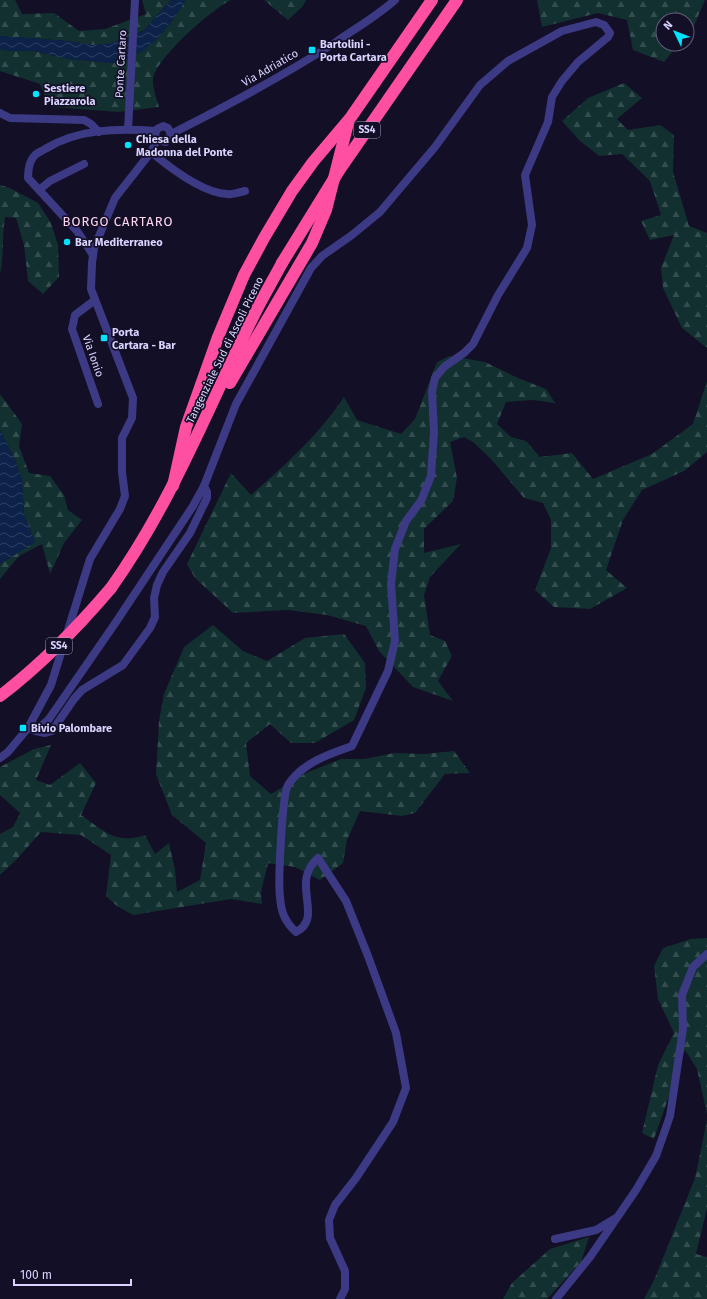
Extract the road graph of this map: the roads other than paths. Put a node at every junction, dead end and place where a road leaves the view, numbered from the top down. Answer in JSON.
{"nodes":[{"id":1,"x":135,"y":0,"type":"edge"},
{"id":2,"x":395,"y":0,"type":"edge"},
{"id":3,"x":432,"y":0,"type":"edge"},
{"id":4,"x":458,"y":0,"type":"edge"},
{"id":5,"x":0,"y":113,"type":"edge"},
{"id":6,"x":351,"y":117,"type":"junction"},
{"id":7,"x":128,"y":129,"type":"junction"},
{"id":8,"x":155,"y":131,"type":"junction"},
{"id":9,"x":99,"y":132,"type":"junction"},
{"id":10,"x":171,"y":134,"type":"junction"},
{"id":11,"x":157,"y":140,"type":"junction"},
{"id":12,"x":151,"y":152,"type":"junction"},
{"id":13,"x":84,"y":164,"type":"dead end"},
{"id":14,"x":39,"y":190,"type":"junction"},
{"id":15,"x":246,"y":191,"type":"dead end"},
{"id":16,"x":93,"y":255,"type":"junction"},
{"id":17,"x":95,"y":300,"type":"junction"},
{"id":18,"x":98,"y":404,"type":"dead end"},
{"id":19,"x":198,"y":436,"type":"junction"},
{"id":20,"x":173,"y":486,"type":"junction"},
{"id":21,"x":204,"y":486,"type":"junction"},
{"id":22,"x":0,"y":696,"type":"edge"},
{"id":23,"x":28,"y":728,"type":"junction"},
{"id":24,"x":36,"y":731,"type":"junction"},
{"id":25,"x":0,"y":758,"type":"edge"},
{"id":26,"x":707,"y":954,"type":"edge"},
{"id":27,"x":618,"y":1217,"type":"junction"},
{"id":28,"x":555,"y":1240,"type":"dead end"},
{"id":29,"x":340,"y":1299,"type":"edge"},
{"id":30,"x":556,"y":1299,"type":"edge"}],
"edges":[{"from":1,"to":7,"type":"street","name":"Ponte Cartaro"},
{"from":2,"to":10,"type":"street","name":"Via Adriatico"},
{"from":3,"to":6,"type":"highway"},
{"from":4,"to":19,"type":"highway","name":"Tangenziale Sud di Ascoli Piceno","number":"SS4","bridge":true},
{"from":5,"to":9,"type":"street"},
{"from":6,"to":19,"type":"highway","bridge":true},
{"from":6,"to":20,"type":"highway"},
{"from":7,"to":8,"type":"street"},
{"from":7,"to":9,"type":"street"},
{"from":8,"to":10,"type":"street"},
{"from":8,"to":11,"type":"street"},
{"from":9,"to":14,"type":"street"},
{"from":10,"to":11,"type":"street","name":"Via Adriatico"},
{"from":11,"to":12,"type":"street"},
{"from":12,"to":15,"type":"street"},
{"from":12,"to":16,"type":"street"},
{"from":13,"to":14,"type":"street"},
{"from":14,"to":16,"type":"street"},
{"from":16,"to":17,"type":"street"},
{"from":17,"to":18,"type":"street","name":"Via Ionio"},
{"from":17,"to":23,"type":"street"},
{"from":19,"to":20,"type":"highway","name":"Tangenziale Sud di Ascoli Piceno","number":"SS4"},
{"from":20,"to":22,"type":"highway","name":"Tangenziale Sud di Ascoli Piceno","number":"SS4","bridge":true},
{"from":21,"to":24,"type":"street"},
{"from":21,"to":24,"type":"street"},
{"from":21,"to":29,"type":"street"},
{"from":23,"to":24,"type":"street"},
{"from":23,"to":25,"type":"street"},
{"from":26,"to":27,"type":"street"},
{"from":27,"to":28,"type":"street"},
{"from":27,"to":30,"type":"street"}]}
